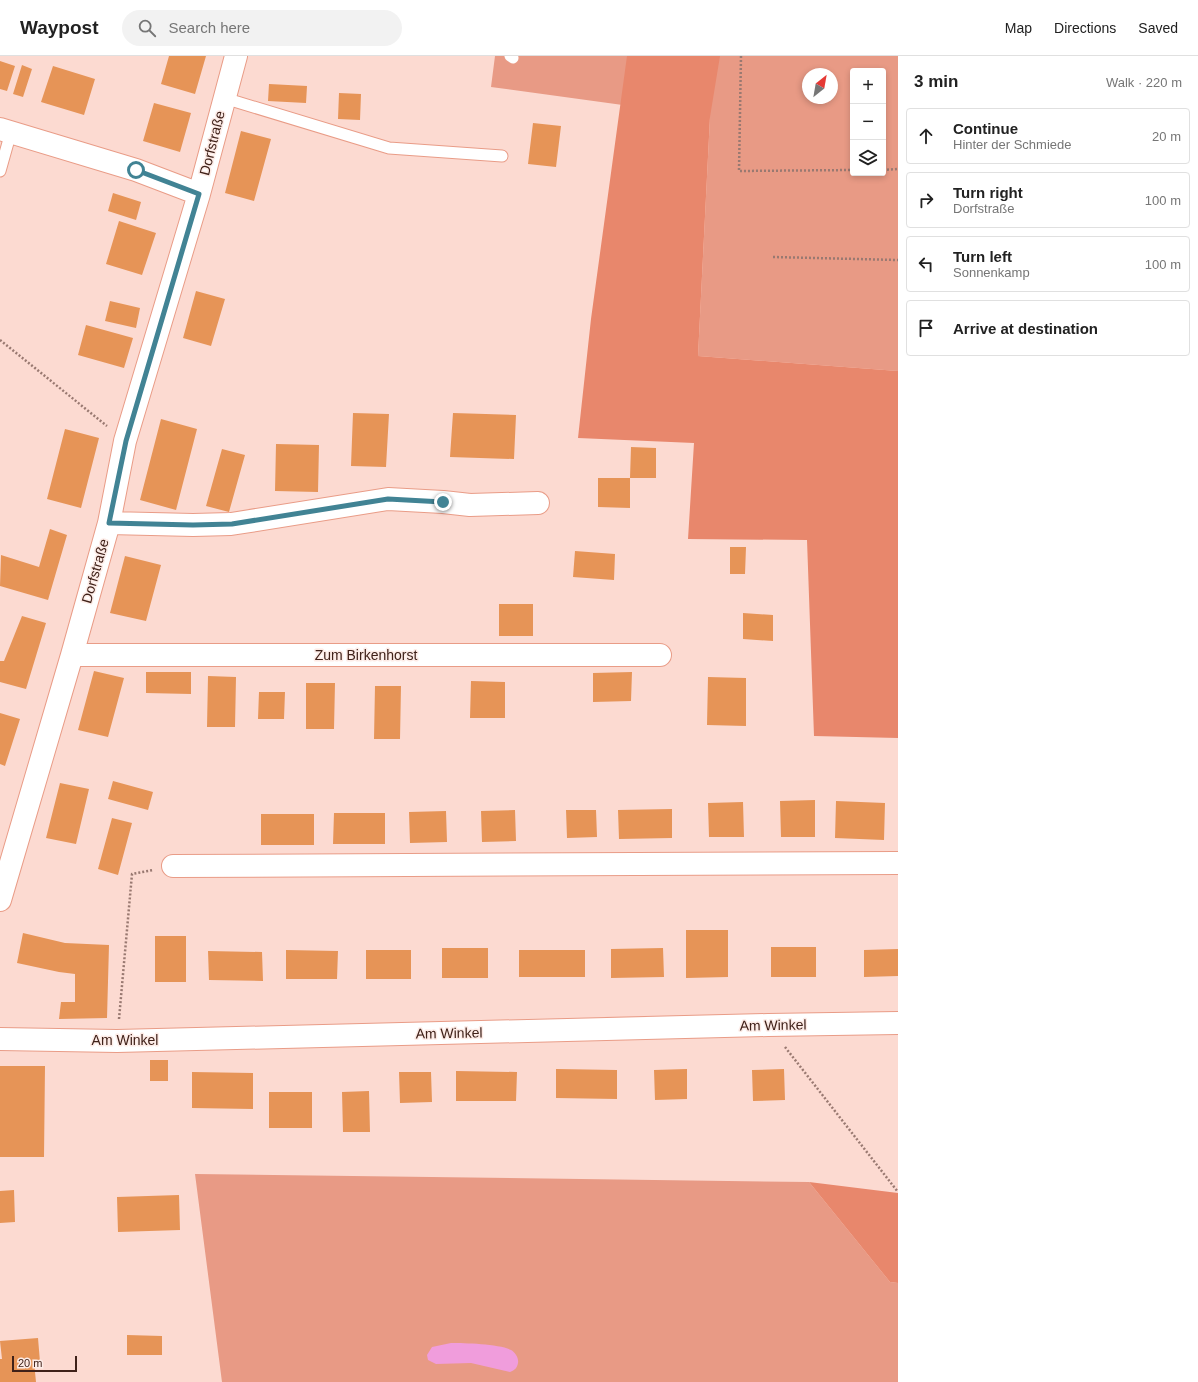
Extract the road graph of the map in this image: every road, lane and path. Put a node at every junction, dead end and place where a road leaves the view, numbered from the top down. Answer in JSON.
{"nodes":[{"id":1,"x":236,"y":56,"type":"edge"},
{"id":2,"x":741,"y":56,"type":"edge"},
{"id":3,"x":224,"y":98,"type":"junction"},
{"id":4,"x":6,"y":131,"type":"edge"},
{"id":5,"x":502,"y":156,"type":"dead end"},
{"id":6,"x":898,"y":169,"type":"edge"},
{"id":7,"x":850,"y":170,"type":"edge"},
{"id":8,"x":886,"y":170,"type":"edge"},
{"id":9,"x":0,"y":171,"type":"edge"},
{"id":10,"x":199,"y":194,"type":"junction"},
{"id":11,"x":773,"y":257,"type":"dead end"},
{"id":12,"x":898,"y":260,"type":"edge"},
{"id":13,"x":0,"y":340,"type":"edge"},
{"id":14,"x":126,"y":441,"type":"junction"},
{"id":15,"x":538,"y":503,"type":"dead end"},
{"id":16,"x":109,"y":523,"type":"junction"},
{"id":17,"x":72,"y":655,"type":"junction"},
{"id":18,"x":660,"y":655,"type":"dead end"},
{"id":19,"x":898,"y":863,"type":"edge"},
{"id":20,"x":173,"y":866,"type":"joint"},
{"id":21,"x":0,"y":900,"type":"edge"},
{"id":22,"x":898,"y":1023,"type":"edge"},
{"id":23,"x":768,"y":1025,"type":"junction"},
{"id":24,"x":0,"y":1039,"type":"edge"},
{"id":25,"x":117,"y":1041,"type":"junction"},
{"id":26,"x":898,"y":1192,"type":"edge"}],
"edges":[{"from":1,"to":3,"type":"street","name":"Dorfstraße"},
{"from":2,"to":7,"type":"path"},
{"from":3,"to":5,"type":"lane"},
{"from":3,"to":10,"type":"street","name":"Dorfstraße"},
{"from":4,"to":9,"type":"lane"},
{"from":4,"to":10,"type":"street"},
{"from":6,"to":8,"type":"path"},
{"from":10,"to":14,"type":"street","name":"Dorfstraße"},
{"from":11,"to":12,"type":"path"},
{"from":13,"to":14,"type":"path"},
{"from":14,"to":16,"type":"street","name":"Dorfstraße"},
{"from":15,"to":16,"type":"street"},
{"from":16,"to":17,"type":"street","name":"Dorfstraße"},
{"from":17,"to":18,"type":"street","name":"Zum Birkenhorst"},
{"from":17,"to":21,"type":"street","name":"Dorfstraße"},
{"from":19,"to":20,"type":"street"},
{"from":20,"to":25,"type":"path"},
{"from":22,"to":23,"type":"street","name":"Am Winkel"},
{"from":23,"to":25,"type":"street","name":"Am Winkel"},
{"from":23,"to":26,"type":"path"},
{"from":24,"to":25,"type":"street","name":"Am Winkel"}]}
